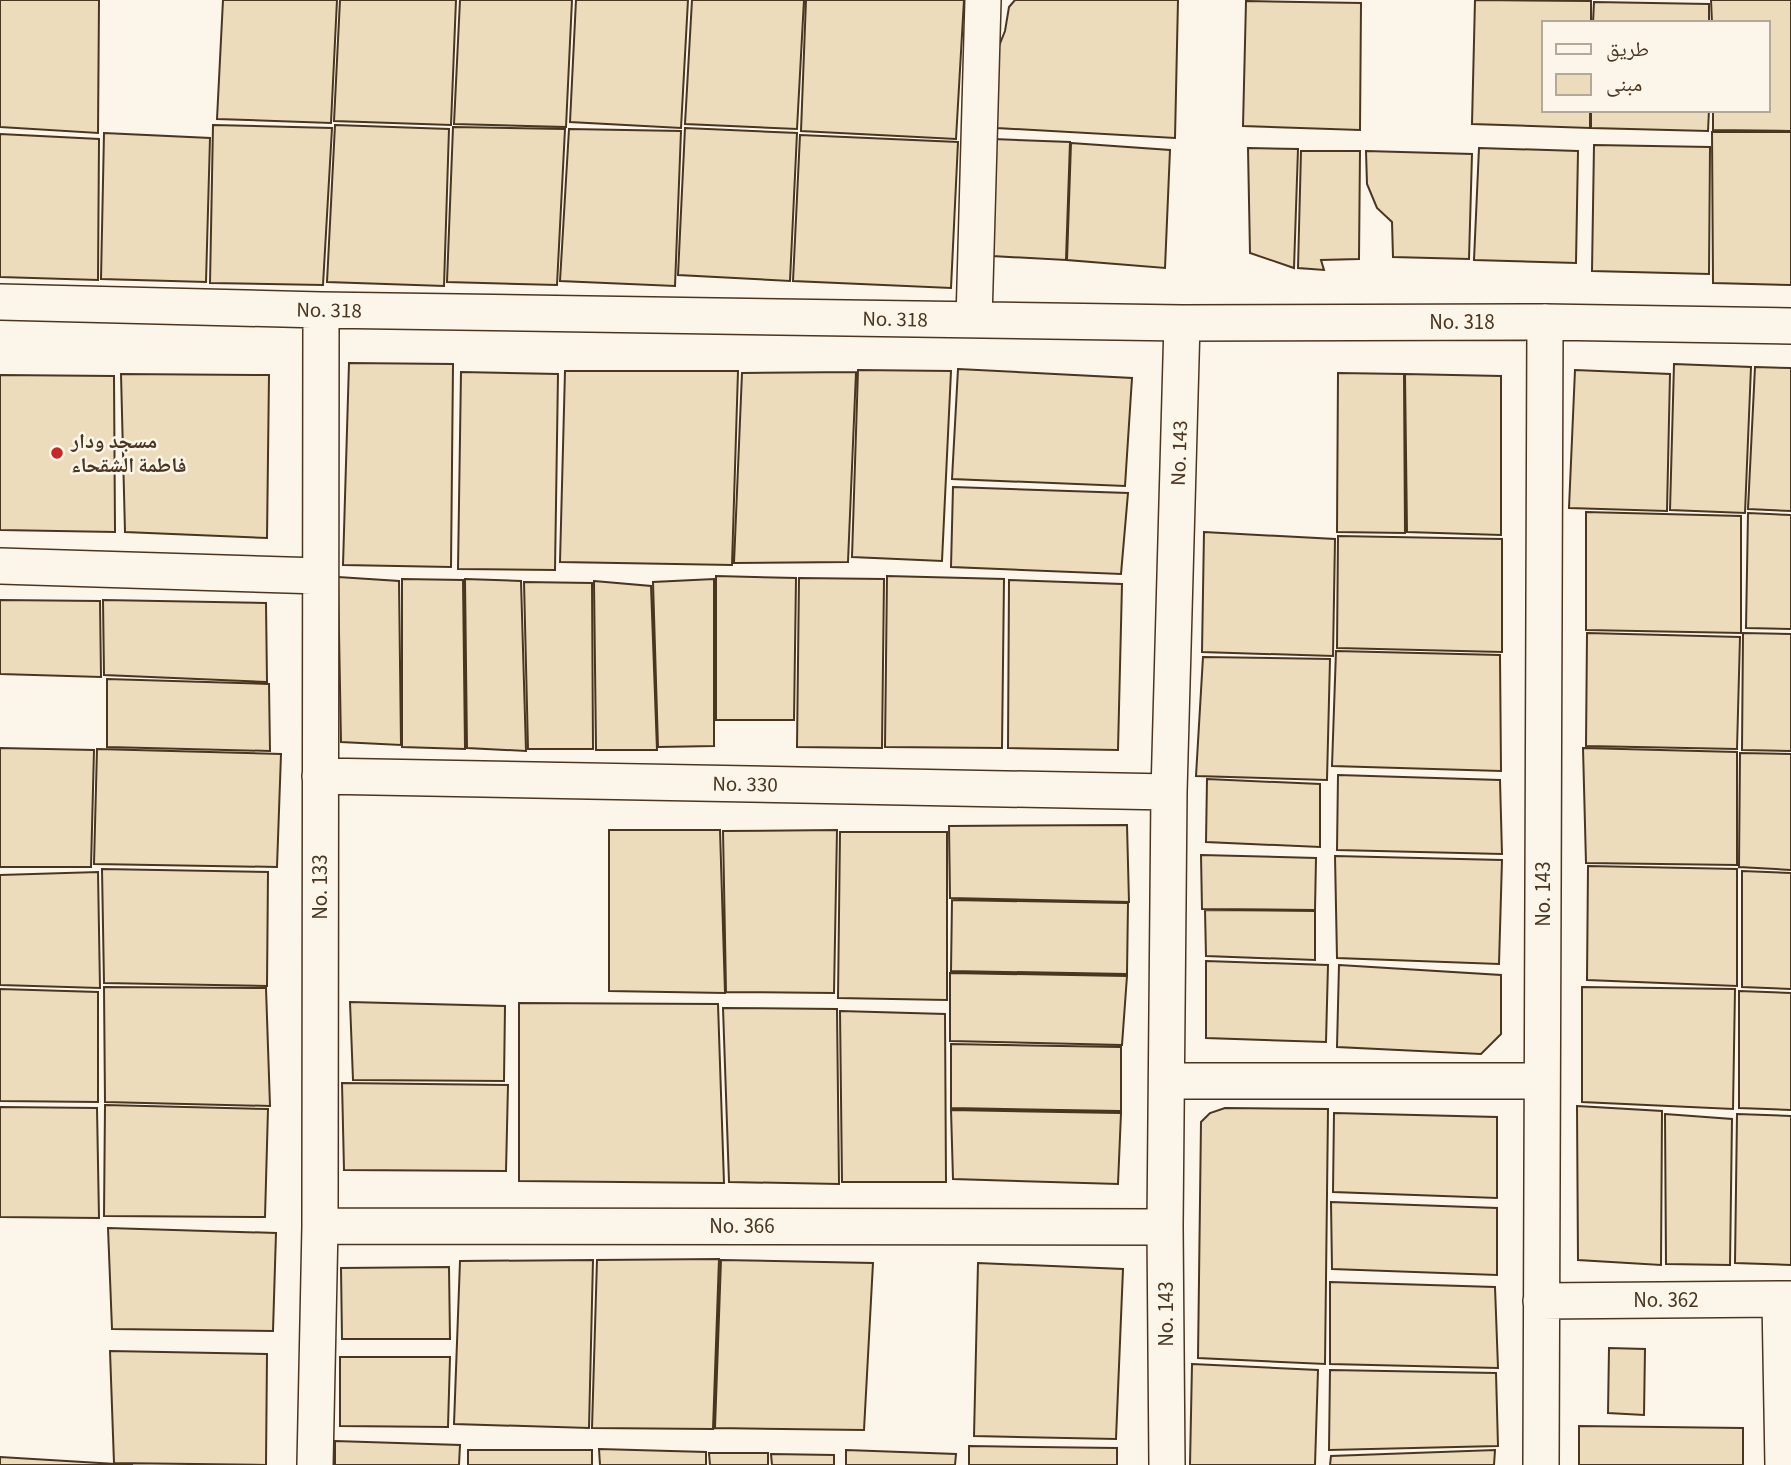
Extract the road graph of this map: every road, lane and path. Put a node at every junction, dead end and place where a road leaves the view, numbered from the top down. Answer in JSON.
{"nodes":[{"id":1,"x":983,"y":0,"type":"edge"},
{"id":2,"x":0,"y":302,"type":"edge"},
{"id":3,"x":321,"y":310,"type":"junction"},
{"id":4,"x":974,"y":320,"type":"junction"},
{"id":5,"x":1545,"y":322,"type":"junction"},
{"id":6,"x":1182,"y":323,"type":"junction"},
{"id":7,"x":1791,"y":326,"type":"edge"},
{"id":8,"x":0,"y":566,"type":"edge"},
{"id":9,"x":320,"y":576,"type":"junction"},
{"id":10,"x":320,"y":776,"type":"junction"},
{"id":11,"x":1169,"y":792,"type":"junction"},
{"id":12,"x":1167,"y":1081,"type":"junction"},
{"id":13,"x":1542,"y":1081,"type":"junction"},
{"id":14,"x":320,"y":1226,"type":"junction"},
{"id":15,"x":1165,"y":1227,"type":"junction"},
{"id":16,"x":1785,"y":1299,"type":"edge"},
{"id":17,"x":1541,"y":1301,"type":"junction"},
{"id":18,"x":315,"y":1465,"type":"edge"},
{"id":19,"x":1167,"y":1465,"type":"edge"},
{"id":20,"x":1541,"y":1465,"type":"edge"},
{"id":21,"x":1783,"y":1465,"type":"edge"}],
"edges":[{"from":1,"to":4,"type":"street"},
{"from":2,"to":3,"type":"street","name":"No. 318"},
{"from":3,"to":4,"type":"street","name":"No. 318"},
{"from":3,"to":9,"type":"street","name":"No. 133"},
{"from":4,"to":6,"type":"street","name":"No. 318"},
{"from":5,"to":6,"type":"street","name":"No. 318"},
{"from":5,"to":7,"type":"street","name":"No. 318"},
{"from":5,"to":13,"type":"street","name":"No. 143"},
{"from":6,"to":11,"type":"street","name":"No. 143"},
{"from":8,"to":9,"type":"street"},
{"from":9,"to":10,"type":"street","name":"No. 133"},
{"from":10,"to":11,"type":"street","name":"No. 330"},
{"from":10,"to":14,"type":"street","name":"No. 133"},
{"from":11,"to":12,"type":"street","name":"No. 143"},
{"from":12,"to":13,"type":"street"},
{"from":12,"to":15,"type":"street","name":"No. 143"},
{"from":13,"to":17,"type":"street","name":"No. 143"},
{"from":14,"to":15,"type":"street","name":"No. 366"},
{"from":14,"to":18,"type":"street","name":"No. 133"},
{"from":15,"to":19,"type":"street","name":"No. 143"},
{"from":16,"to":17,"type":"street","name":"No. 362"},
{"from":16,"to":21,"type":"street"},
{"from":17,"to":20,"type":"street","name":"No. 143"}]}
